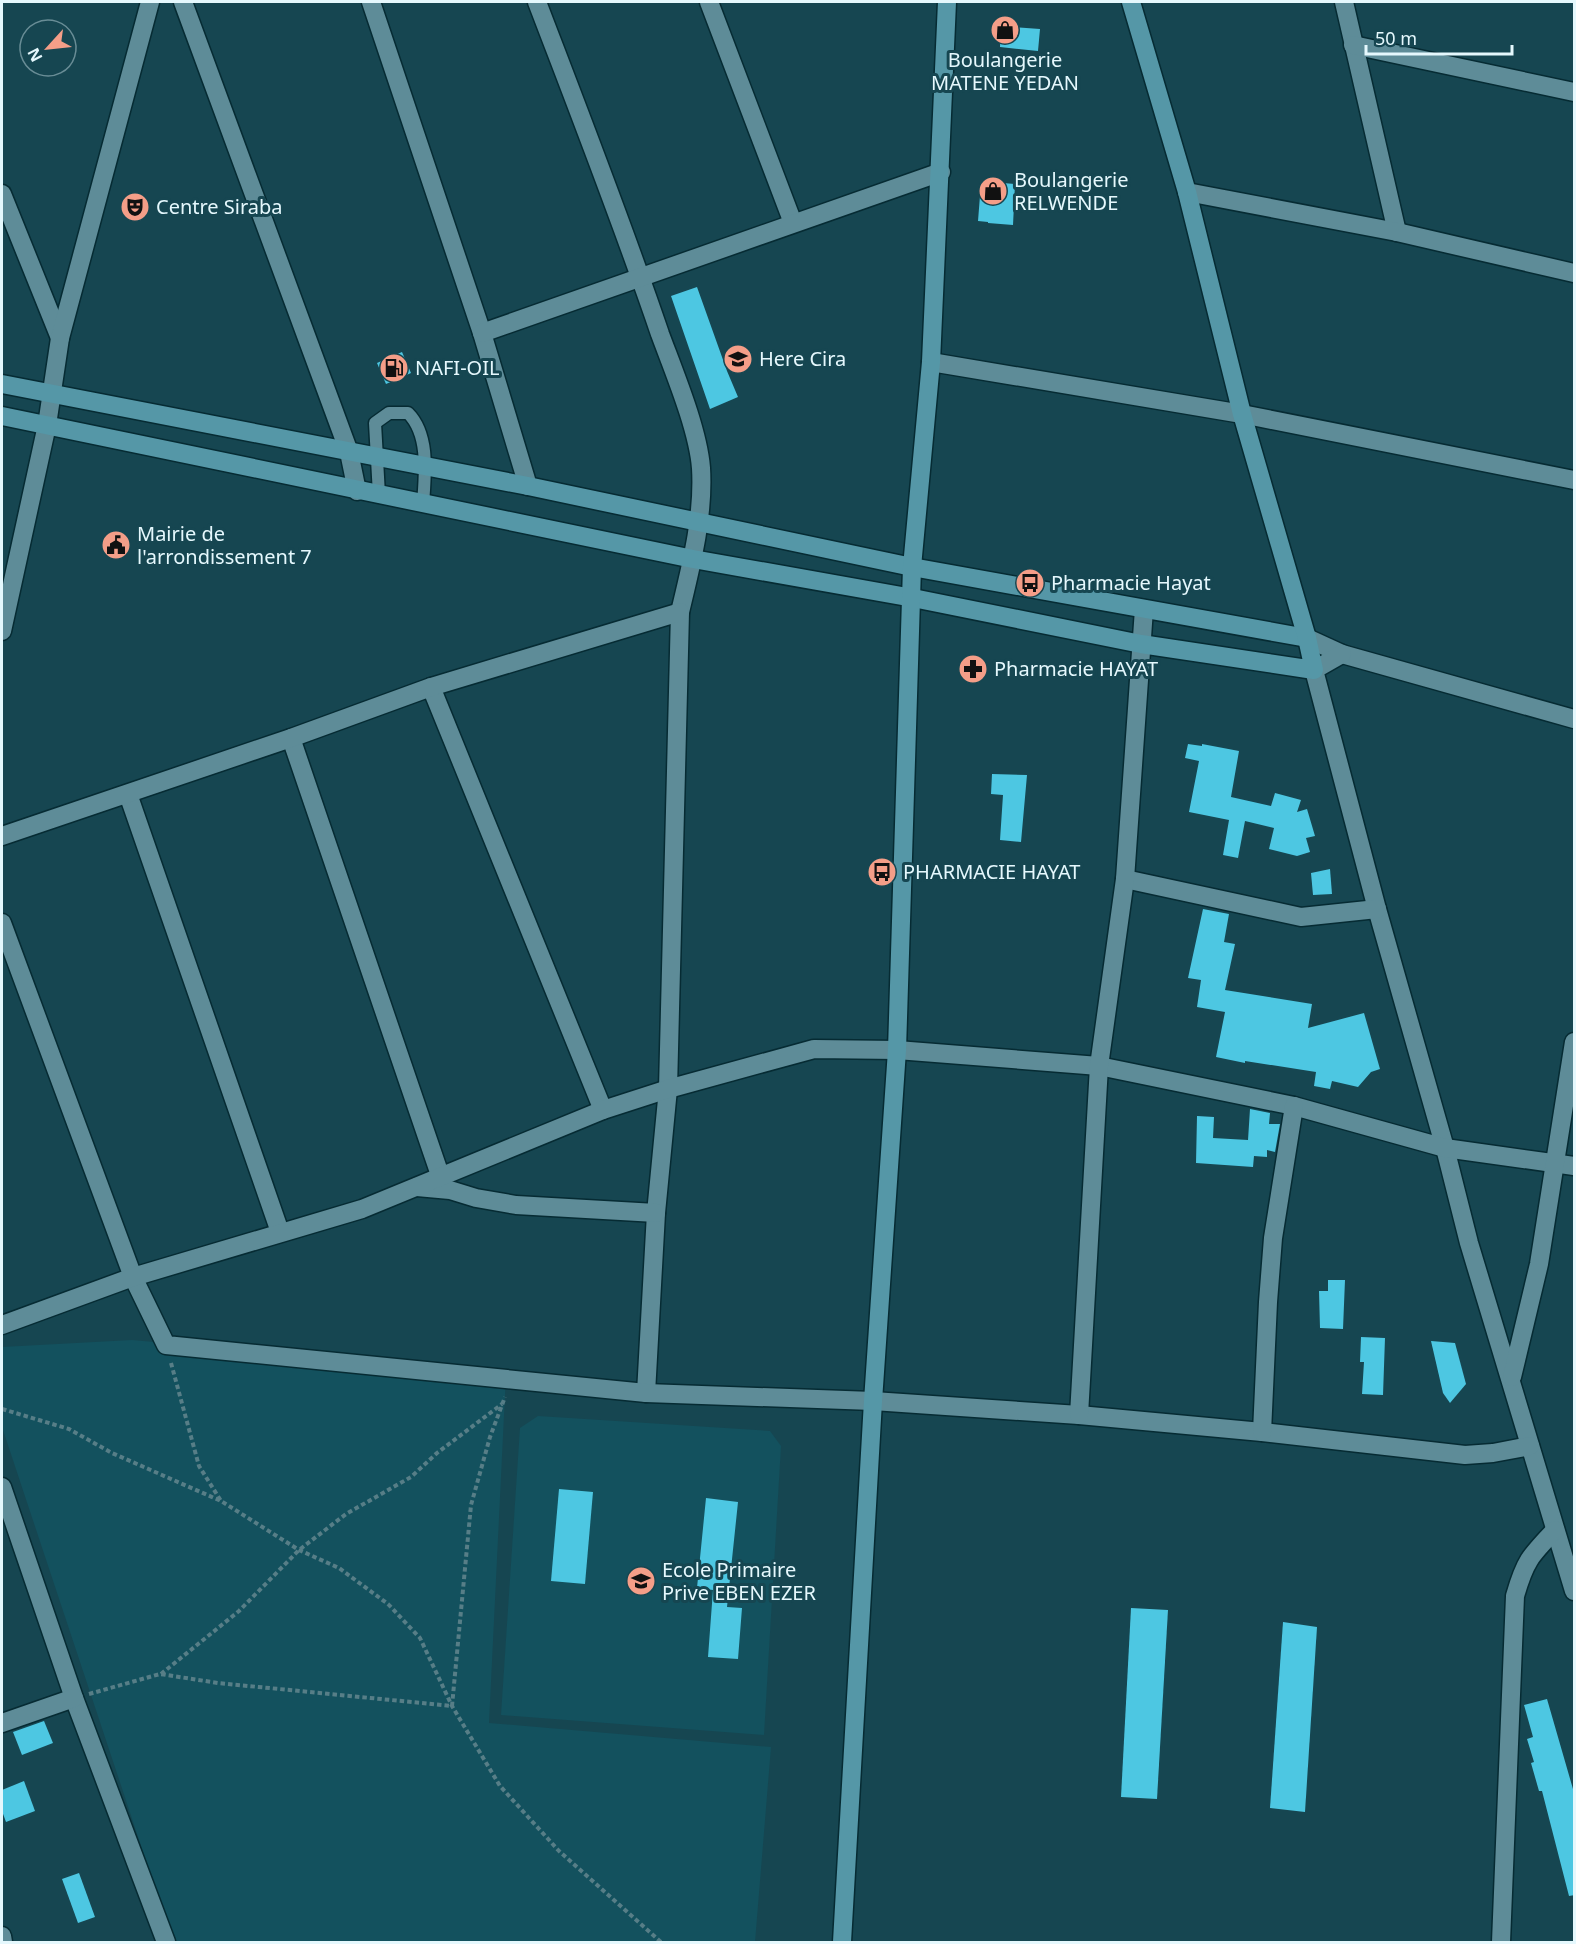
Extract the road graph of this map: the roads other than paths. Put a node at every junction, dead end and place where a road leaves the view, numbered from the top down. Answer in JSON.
{"nodes":[{"id":1,"x":150,"y":2,"type":"edge"},
{"id":2,"x":183,"y":2,"type":"edge"},
{"id":3,"x":371,"y":2,"type":"edge"},
{"id":4,"x":537,"y":2,"type":"edge"},
{"id":5,"x":709,"y":2,"type":"edge"},
{"id":6,"x":947,"y":2,"type":"edge"},
{"id":7,"x":1131,"y":2,"type":"edge"},
{"id":8,"x":1344,"y":2,"type":"edge"},
{"id":9,"x":1353,"y":45,"type":"junction"},
{"id":10,"x":1575,"y":92,"type":"edge"},
{"id":11,"x":941,"y":172,"type":"junction"},
{"id":12,"x":1187,"y":192,"type":"junction"},
{"id":13,"x":2,"y":194,"type":"edge"},
{"id":14,"x":793,"y":223,"type":"junction"},
{"id":15,"x":1397,"y":232,"type":"junction"},
{"id":16,"x":1575,"y":273,"type":"edge"},
{"id":17,"x":641,"y":279,"type":"junction"},
{"id":18,"x":482,"y":333,"type":"junction"},
{"id":19,"x":60,"y":338,"type":"junction"},
{"id":20,"x":931,"y":362,"type":"junction"},
{"id":21,"x":2,"y":384,"type":"edge"},
{"id":22,"x":50,"y":394,"type":"junction"},
{"id":23,"x":1242,"y":414,"type":"junction"},
{"id":24,"x":2,"y":416,"type":"edge"},
{"id":25,"x":47,"y":425,"type":"junction"},
{"id":26,"x":349,"y":452,"type":"junction"},
{"id":27,"x":375,"y":457,"type":"junction"},
{"id":28,"x":425,"y":467,"type":"junction"},
{"id":29,"x":1575,"y":480,"type":"edge"},
{"id":30,"x":528,"y":486,"type":"junction"},
{"id":31,"x":357,"y":491,"type":"junction"},
{"id":32,"x":379,"y":495,"type":"junction"},
{"id":33,"x":423,"y":504,"type":"junction"},
{"id":34,"x":698,"y":523,"type":"junction"},
{"id":35,"x":693,"y":559,"type":"junction"},
{"id":36,"x":912,"y":567,"type":"junction"},
{"id":37,"x":913,"y":598,"type":"junction"},
{"id":38,"x":1144,"y":609,"type":"junction"},
{"id":39,"x":680,"y":612,"type":"junction"},
{"id":40,"x":2,"y":631,"type":"edge"},
{"id":41,"x":1306,"y":639,"type":"junction"},
{"id":42,"x":1141,"y":644,"type":"junction"},
{"id":43,"x":1342,"y":654,"type":"junction"},
{"id":44,"x":1314,"y":670,"type":"junction"},
{"id":45,"x":431,"y":687,"type":"junction"},
{"id":46,"x":1575,"y":719,"type":"edge"},
{"id":47,"x":291,"y":738,"type":"junction"},
{"id":48,"x":128,"y":794,"type":"junction"},
{"id":49,"x":2,"y":836,"type":"edge"},
{"id":50,"x":1125,"y":879,"type":"junction"},
{"id":51,"x":1377,"y":909,"type":"junction"},
{"id":52,"x":2,"y":922,"type":"edge"},
{"id":53,"x":1575,"y":1042,"type":"edge"},
{"id":54,"x":897,"y":1050,"type":"junction"},
{"id":55,"x":1100,"y":1066,"type":"junction"},
{"id":56,"x":668,"y":1089,"type":"junction"},
{"id":57,"x":1294,"y":1106,"type":"junction"},
{"id":58,"x":603,"y":1110,"type":"junction"},
{"id":59,"x":1445,"y":1148,"type":"junction"},
{"id":60,"x":1566,"y":1165,"type":"edge"},
{"id":61,"x":440,"y":1175,"type":"junction"},
{"id":62,"x":415,"y":1187,"type":"junction"},
{"id":63,"x":656,"y":1213,"type":"junction"},
{"id":64,"x":280,"y":1232,"type":"junction"},
{"id":65,"x":133,"y":1277,"type":"junction"},
{"id":66,"x":2,"y":1325,"type":"edge"},
{"id":67,"x":1511,"y":1378,"type":"junction"},
{"id":68,"x":646,"y":1393,"type":"junction"},
{"id":69,"x":873,"y":1401,"type":"junction"},
{"id":70,"x":1079,"y":1415,"type":"junction"},
{"id":71,"x":1262,"y":1431,"type":"junction"},
{"id":72,"x":1530,"y":1446,"type":"junction"},
{"id":73,"x":2,"y":1487,"type":"edge"},
{"id":74,"x":1555,"y":1530,"type":"junction"},
{"id":75,"x":1573,"y":1581,"type":"edge"},
{"id":76,"x":74,"y":1698,"type":"junction"},
{"id":77,"x":2,"y":1723,"type":"edge"},
{"id":78,"x":2,"y":1936,"type":"edge"},
{"id":79,"x":3,"y":1942,"type":"edge"},
{"id":80,"x":166,"y":1942,"type":"edge"},
{"id":81,"x":842,"y":1942,"type":"edge"},
{"id":82,"x":1501,"y":1942,"type":"edge"}],
"edges":[{"from":1,"to":19,"type":"street"},
{"from":2,"to":26,"type":"street"},
{"from":3,"to":18,"type":"street"},
{"from":4,"to":17,"type":"street"},
{"from":5,"to":14,"type":"street"},
{"from":6,"to":11,"type":"street"},
{"from":7,"to":12,"type":"street"},
{"from":8,"to":9,"type":"street"},
{"from":9,"to":10,"type":"street"},
{"from":9,"to":15,"type":"street"},
{"from":11,"to":14,"type":"street"},
{"from":11,"to":20,"type":"street"},
{"from":12,"to":15,"type":"street"},
{"from":12,"to":23,"type":"street"},
{"from":13,"to":19,"type":"street"},
{"from":14,"to":17,"type":"street"},
{"from":15,"to":16,"type":"street"},
{"from":17,"to":18,"type":"street"},
{"from":17,"to":34,"type":"street"},
{"from":18,"to":30,"type":"street"},
{"from":19,"to":22,"type":"street"},
{"from":20,"to":23,"type":"street"},
{"from":20,"to":36,"type":"street"},
{"from":21,"to":22,"type":"street"},
{"from":22,"to":25,"type":"street"},
{"from":22,"to":26,"type":"street"},
{"from":23,"to":29,"type":"street"},
{"from":23,"to":41,"type":"street"},
{"from":24,"to":25,"type":"street"},
{"from":25,"to":31,"type":"street"},
{"from":25,"to":40,"type":"street"},
{"from":26,"to":27,"type":"street"},
{"from":26,"to":31,"type":"street"},
{"from":27,"to":28,"type":"street"},
{"from":27,"to":28,"type":"lane"},
{"from":27,"to":32,"type":"lane"},
{"from":28,"to":30,"type":"street"},
{"from":28,"to":33,"type":"lane"},
{"from":30,"to":34,"type":"street"},
{"from":31,"to":32,"type":"street"},
{"from":32,"to":33,"type":"street"},
{"from":33,"to":35,"type":"street"},
{"from":34,"to":35,"type":"street"},
{"from":34,"to":36,"type":"street"},
{"from":35,"to":37,"type":"street"},
{"from":35,"to":39,"type":"street"},
{"from":36,"to":37,"type":"street"},
{"from":36,"to":38,"type":"street"},
{"from":37,"to":42,"type":"street"},
{"from":37,"to":54,"type":"street"},
{"from":38,"to":41,"type":"street"},
{"from":38,"to":42,"type":"street"},
{"from":39,"to":45,"type":"street"},
{"from":39,"to":56,"type":"street"},
{"from":41,"to":43,"type":"street"},
{"from":41,"to":44,"type":"street"},
{"from":42,"to":44,"type":"street"},
{"from":42,"to":50,"type":"street"},
{"from":43,"to":44,"type":"street"},
{"from":43,"to":46,"type":"street"},
{"from":44,"to":51,"type":"street"},
{"from":45,"to":47,"type":"street"},
{"from":45,"to":58,"type":"street"},
{"from":47,"to":48,"type":"street"},
{"from":47,"to":61,"type":"street"},
{"from":48,"to":49,"type":"street"},
{"from":48,"to":64,"type":"street"},
{"from":50,"to":51,"type":"street"},
{"from":50,"to":55,"type":"street"},
{"from":51,"to":59,"type":"street"},
{"from":52,"to":65,"type":"street"},
{"from":53,"to":60,"type":"street"},
{"from":54,"to":55,"type":"street"},
{"from":54,"to":56,"type":"street"},
{"from":54,"to":69,"type":"street"},
{"from":55,"to":57,"type":"street"},
{"from":55,"to":70,"type":"street"},
{"from":56,"to":58,"type":"street"},
{"from":56,"to":63,"type":"street"},
{"from":57,"to":59,"type":"street"},
{"from":57,"to":71,"type":"street"},
{"from":58,"to":61,"type":"street"},
{"from":59,"to":60,"type":"street"},
{"from":59,"to":67,"type":"street"},
{"from":60,"to":67,"type":"street"},
{"from":61,"to":62,"type":"street"},
{"from":62,"to":63,"type":"street"},
{"from":62,"to":64,"type":"street"},
{"from":63,"to":68,"type":"street"},
{"from":64,"to":65,"type":"street"},
{"from":65,"to":66,"type":"street"},
{"from":65,"to":68,"type":"street"},
{"from":67,"to":72,"type":"street"},
{"from":68,"to":69,"type":"street"},
{"from":69,"to":70,"type":"street"},
{"from":69,"to":81,"type":"street"},
{"from":70,"to":71,"type":"street"},
{"from":71,"to":72,"type":"street"},
{"from":72,"to":74,"type":"street"},
{"from":73,"to":76,"type":"street"},
{"from":74,"to":75,"type":"street"},
{"from":74,"to":82,"type":"street"},
{"from":76,"to":77,"type":"street"},
{"from":76,"to":80,"type":"street"},
{"from":78,"to":79,"type":"street"}]}
